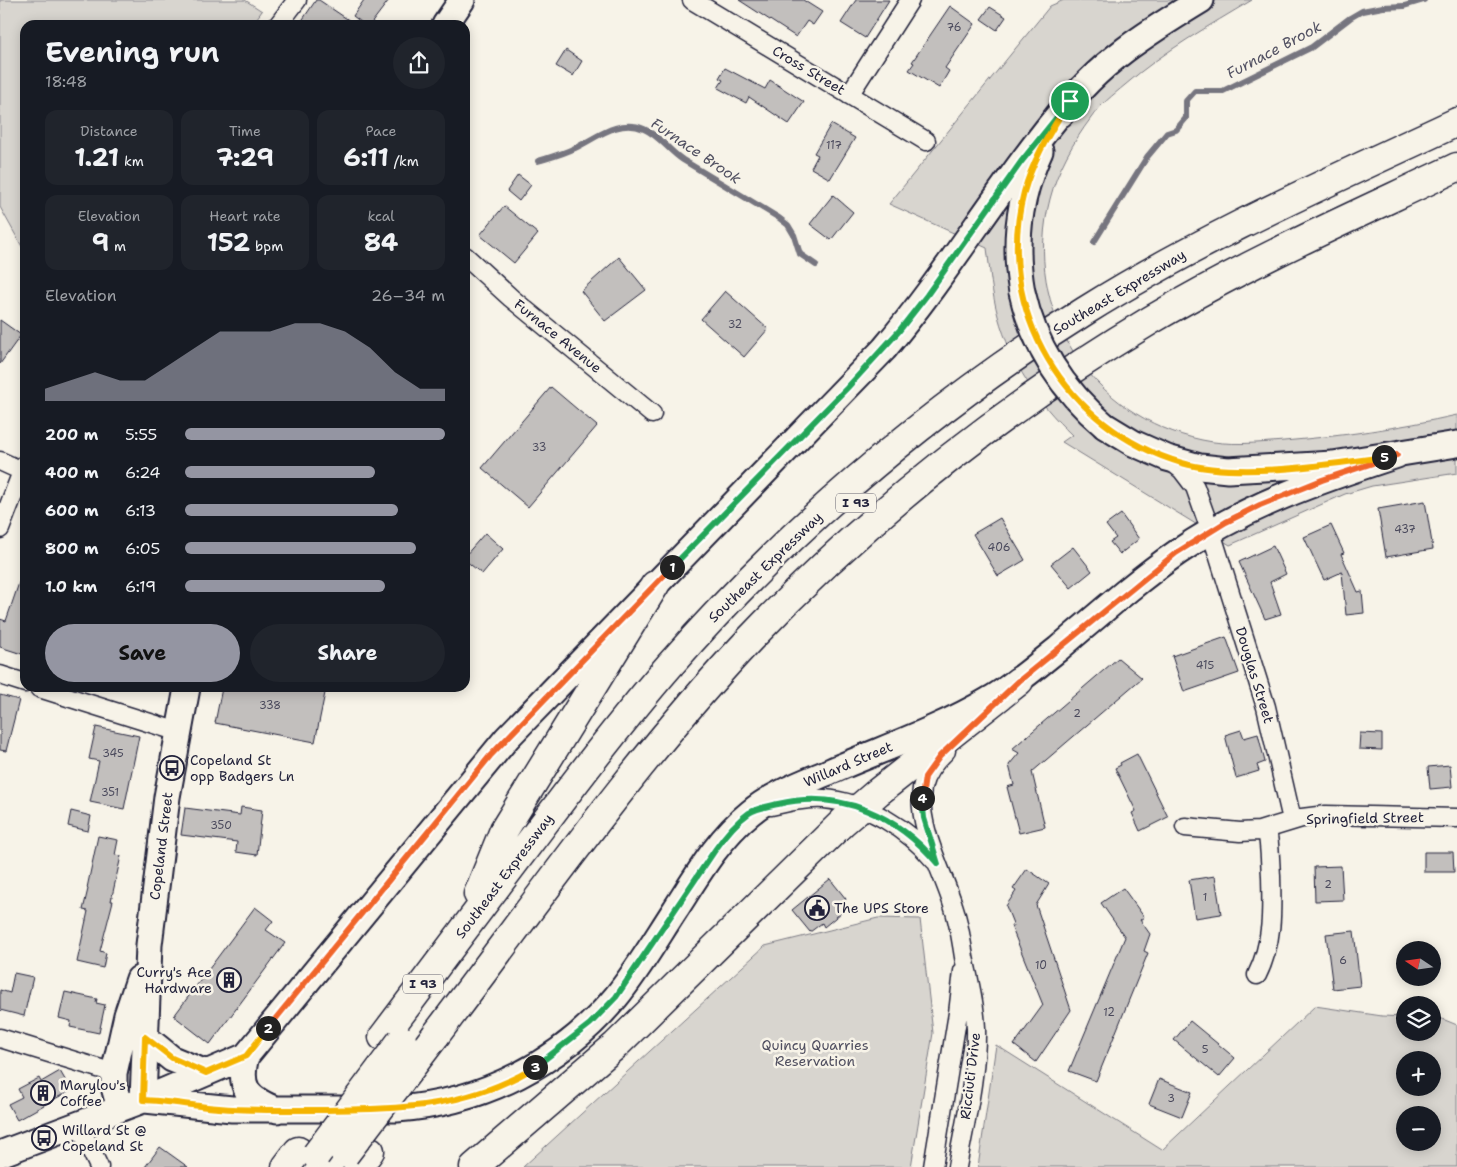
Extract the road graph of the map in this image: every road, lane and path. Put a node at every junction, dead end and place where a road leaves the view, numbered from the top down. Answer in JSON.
{"nodes":[{"id":1,"x":297,"y":0,"type":"edge"},
{"id":2,"x":462,"y":0,"type":"edge"},
{"id":3,"x":692,"y":0,"type":"edge"},
{"id":4,"x":910,"y":0,"type":"edge"},
{"id":5,"x":1177,"y":0,"type":"edge"},
{"id":6,"x":1201,"y":0,"type":"edge"},
{"id":7,"x":282,"y":20,"type":"edge"},
{"id":8,"x":448,"y":20,"type":"edge"},
{"id":9,"x":1132,"y":45,"type":"junction"},
{"id":10,"x":850,"y":94,"type":"junction"},
{"id":11,"x":1070,"y":101,"type":"junction"},
{"id":12,"x":1457,"y":122,"type":"edge"},
{"id":13,"x":1457,"y":140,"type":"edge"},
{"id":14,"x":926,"y":141,"type":"dead end"},
{"id":15,"x":1457,"y":167,"type":"edge"},
{"id":16,"x":1457,"y":186,"type":"edge"},
{"id":17,"x":470,"y":261,"type":"edge"},
{"id":18,"x":652,"y":414,"type":"dead end"},
{"id":19,"x":1457,"y":444,"type":"edge"},
{"id":20,"x":1397,"y":455,"type":"junction"},
{"id":21,"x":1167,"y":458,"type":"junction"},
{"id":22,"x":0,"y":461,"type":"edge"},
{"id":23,"x":20,"y":467,"type":"edge"},
{"id":24,"x":20,"y":478,"type":"edge"},
{"id":25,"x":0,"y":529,"type":"edge"},
{"id":26,"x":1210,"y":532,"type":"junction"},
{"id":27,"x":655,"y":584,"type":"junction"},
{"id":28,"x":0,"y":674,"type":"edge"},
{"id":29,"x":20,"y":681,"type":"edge"},
{"id":30,"x":1019,"y":681,"type":"junction"},
{"id":31,"x":52,"y":692,"type":"edge"},
{"id":32,"x":186,"y":692,"type":"edge"},
{"id":33,"x":179,"y":732,"type":"junction"},
{"id":34,"x":860,"y":807,"type":"junction"},
{"id":35,"x":749,"y":814,"type":"junction"},
{"id":36,"x":1457,"y":818,"type":"edge"},
{"id":37,"x":1292,"y":820,"type":"junction"},
{"id":38,"x":1185,"y":827,"type":"dead end"},
{"id":39,"x":1267,"y":829,"type":"junction"},
{"id":40,"x":938,"y":864,"type":"junction"},
{"id":41,"x":463,"y":930,"type":"junction"},
{"id":42,"x":149,"y":945,"type":"junction"},
{"id":43,"x":964,"y":956,"type":"junction"},
{"id":44,"x":1257,"y":975,"type":"dead end"},
{"id":45,"x":145,"y":1037,"type":"junction"},
{"id":46,"x":445,"y":1037,"type":"junction"},
{"id":47,"x":0,"y":1038,"type":"edge"},
{"id":48,"x":392,"y":1039,"type":"junction"},
{"id":49,"x":246,"y":1056,"type":"junction"},
{"id":50,"x":114,"y":1072,"type":"junction"},
{"id":51,"x":206,"y":1073,"type":"junction"},
{"id":52,"x":143,"y":1100,"type":"junction"},
{"id":53,"x":120,"y":1108,"type":"junction"},
{"id":54,"x":277,"y":1110,"type":"junction"},
{"id":55,"x":79,"y":1125,"type":"junction"},
{"id":56,"x":0,"y":1154,"type":"edge"},
{"id":57,"x":327,"y":1160,"type":"edge"},
{"id":58,"x":99,"y":1167,"type":"edge"},
{"id":59,"x":474,"y":1167,"type":"edge"},
{"id":60,"x":933,"y":1167,"type":"edge"},
{"id":61,"x":957,"y":1167,"type":"edge"}],
"edges":[{"from":1,"to":7,"type":"street"},
{"from":2,"to":8,"type":"main road"},
{"from":3,"to":10,"type":"street","name":"Cross Street"},
{"from":4,"to":10,"type":"street"},
{"from":5,"to":9,"type":"main road"},
{"from":6,"to":9,"type":"main road"},
{"from":9,"to":11,"type":"main road"},
{"from":10,"to":14,"type":"street","name":"Cross Street"},
{"from":11,"to":21,"type":"main road","bridge":true},
{"from":11,"to":27,"type":"main road","name":"Willard Street"},
{"from":12,"to":41,"type":"highway","name":"Southeast Expressway","number":"I 93"},
{"from":13,"to":48,"type":"highway","number":"I 93"},
{"from":15,"to":46,"type":"highway","number":"I 93"},
{"from":16,"to":46,"type":"highway","name":"Southeast Expressway","number":"I 93"},
{"from":17,"to":18,"type":"street","name":"Furnace Avenue"},
{"from":19,"to":20,"type":"main road"},
{"from":20,"to":21,"type":"main road"},
{"from":20,"to":26,"type":"main road","name":"Willard Street"},
{"from":21,"to":26,"type":"street","name":"Douglas Street"},
{"from":22,"to":23,"type":"street"},
{"from":24,"to":25,"type":"street"},
{"from":26,"to":30,"type":"main road","name":"Willard Street"},
{"from":26,"to":37,"type":"street","name":"Douglas Street"},
{"from":27,"to":41,"type":"highway"},
{"from":27,"to":49,"type":"main road","name":"Willard Street"},
{"from":28,"to":29,"type":"street"},
{"from":30,"to":34,"type":"highway"},
{"from":30,"to":35,"type":"main road","name":"Willard Street"},
{"from":30,"to":40,"type":"street","name":"Ricciuti Drive"},
{"from":31,"to":33,"type":"street"},
{"from":32,"to":33,"type":"main road","name":"Copeland Street"},
{"from":33,"to":42,"type":"main road","name":"Copeland Street"},
{"from":34,"to":35,"type":"street","name":"Ricciuti Drive"},
{"from":34,"to":40,"type":"street","name":"Ricciuti Drive"},
{"from":34,"to":59,"type":"highway"},
{"from":35,"to":54,"type":"main road","name":"Willard Street"},
{"from":36,"to":37,"type":"street","name":"Springfield Street"},
{"from":37,"to":39,"type":"street","name":"Springfield Street"},
{"from":38,"to":39,"type":"street","name":"Springfield Street"},
{"from":39,"to":44,"type":"street"},
{"from":40,"to":43,"type":"street","name":"Ricciuti Drive"},
{"from":41,"to":48,"type":"highway","name":"Southeast Expressway","number":"I 93"},
{"from":42,"to":45,"type":"main road","name":"Copeland Street"},
{"from":42,"to":50,"type":"main road","name":"Copeland Street"},
{"from":43,"to":60,"type":"street","name":"Ricciuti Drive"},
{"from":43,"to":61,"type":"street","name":"Ricciuti Drive"},
{"from":45,"to":51,"type":"main road"},
{"from":45,"to":52,"type":"main road","name":"Copeland Street"},
{"from":46,"to":57,"type":"highway","name":"Southeast Expressway","number":"I 93"},
{"from":47,"to":50,"type":"street"},
{"from":48,"to":57,"type":"highway","name":"Southeast Expressway","number":"I 93"},
{"from":49,"to":51,"type":"main road","name":"Willard Street"},
{"from":49,"to":54,"type":"main road"},
{"from":50,"to":53,"type":"main road","name":"Copeland Street"},
{"from":51,"to":52,"type":"main road","name":"Willard Street"},
{"from":52,"to":53,"type":"main road","name":"Willard Street"},
{"from":52,"to":54,"type":"main road","name":"Willard Street"},
{"from":53,"to":55,"type":"main road","name":"Willard Street"},
{"from":55,"to":56,"type":"main road","name":"Willard Street"},
{"from":55,"to":58,"type":"street"}]}
